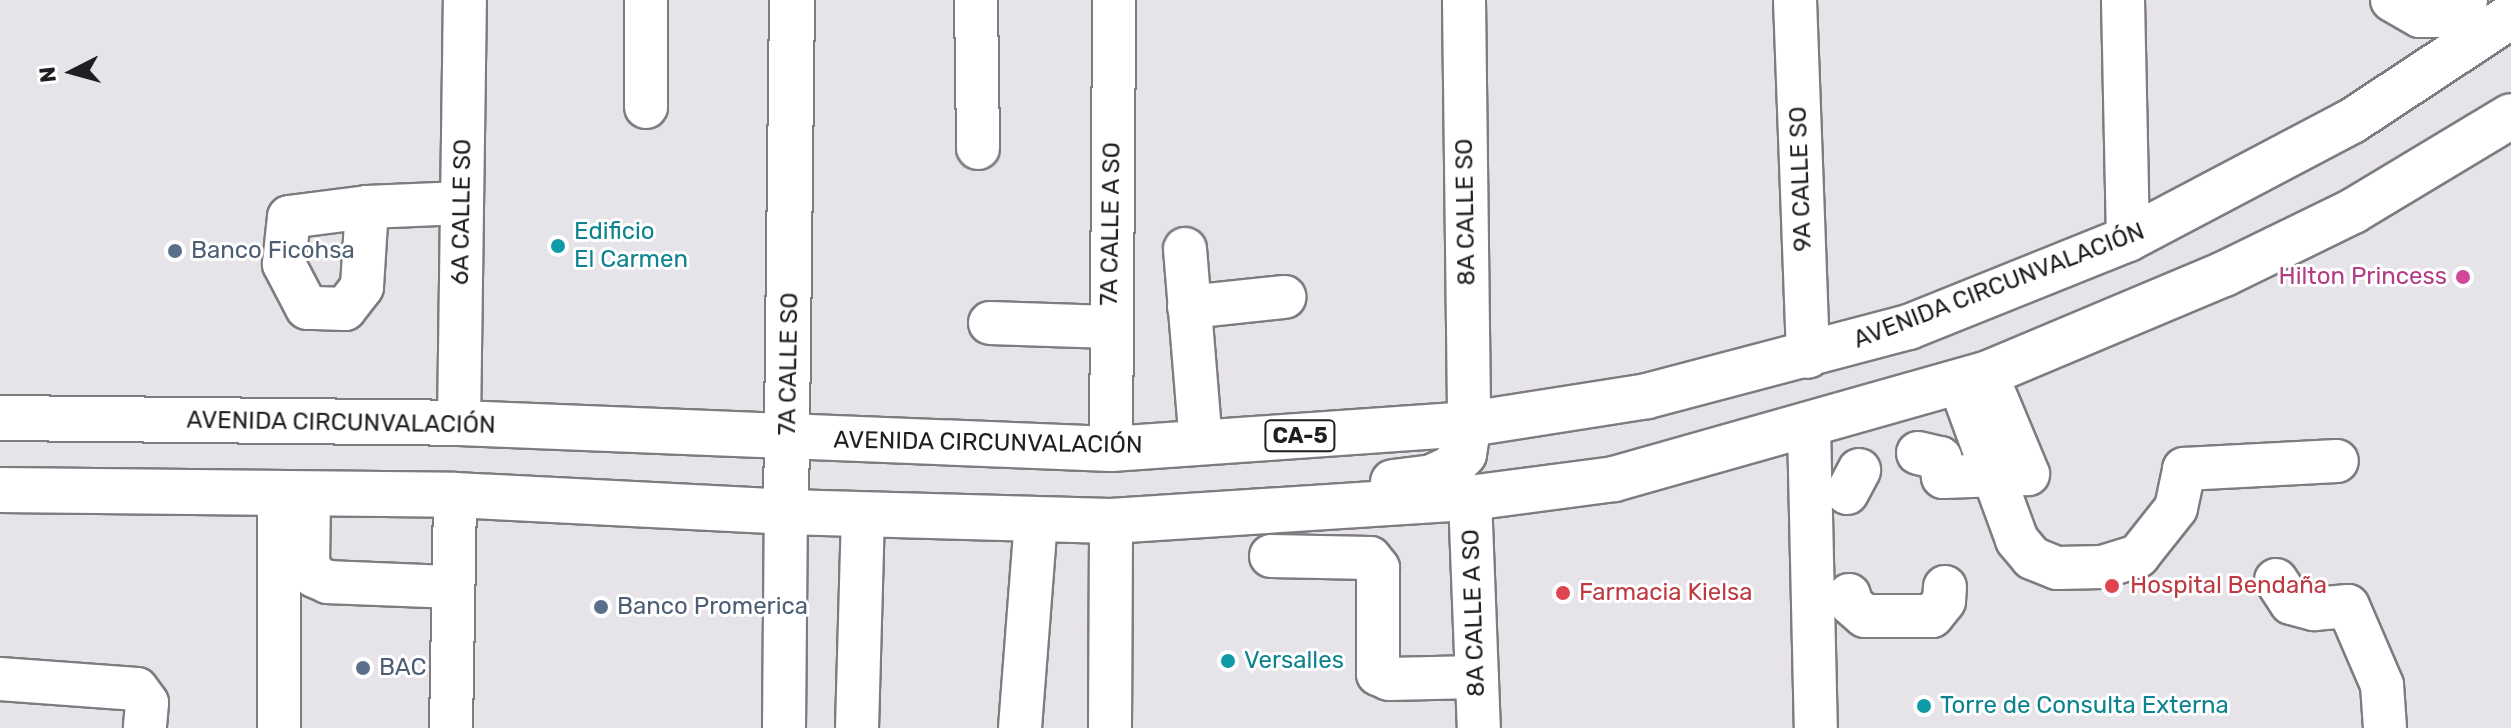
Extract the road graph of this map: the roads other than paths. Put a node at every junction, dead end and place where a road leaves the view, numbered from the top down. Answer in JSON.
{"nodes":[{"id":1,"x":465,"y":0,"type":"edge"},
{"id":2,"x":646,"y":0,"type":"edge"},
{"id":3,"x":792,"y":0,"type":"edge"},
{"id":4,"x":976,"y":0,"type":"edge"},
{"id":5,"x":1114,"y":0,"type":"edge"},
{"id":6,"x":1464,"y":0,"type":"edge"},
{"id":7,"x":1795,"y":0,"type":"edge"},
{"id":8,"x":2123,"y":0,"type":"edge"},
{"id":9,"x":2392,"y":0,"type":"edge"},
{"id":10,"x":2511,"y":16,"type":"edge"},
{"id":11,"x":2463,"y":18,"type":"edge"},
{"id":12,"x":646,"y":107,"type":"dead end"},
{"id":13,"x":2511,"y":116,"type":"edge"},
{"id":14,"x":978,"y":148,"type":"dead end"},
{"id":15,"x":462,"y":203,"type":"junction"},
{"id":16,"x":367,"y":207,"type":"dead end"},
{"id":17,"x":2128,"y":239,"type":"junction"},
{"id":18,"x":1185,"y":249,"type":"dead end"},
{"id":19,"x":1284,"y":297,"type":"dead end"},
{"id":20,"x":1189,"y":307,"type":"junction"},
{"id":21,"x":990,"y":323,"type":"dead end"},
{"id":22,"x":1110,"y":327,"type":"junction"},
{"id":23,"x":1909,"y":327,"type":"junction"},
{"id":24,"x":1808,"y":357,"type":"junction"},
{"id":25,"x":1973,"y":379,"type":"junction"},
{"id":26,"x":0,"y":418,"type":"edge"},
{"id":27,"x":459,"y":423,"type":"junction"},
{"id":28,"x":1469,"y":424,"type":"junction"},
{"id":29,"x":1809,"y":427,"type":"junction"},
{"id":30,"x":788,"y":439,"type":"junction"},
{"id":31,"x":1201,"y":442,"type":"junction"},
{"id":32,"x":1111,"y":449,"type":"junction"},
{"id":33,"x":1918,"y":453,"type":"dead end"},
{"id":34,"x":2337,"y":461,"type":"dead end"},
{"id":35,"x":2012,"y":475,"type":"junction"},
{"id":36,"x":0,"y":490,"type":"edge"},
{"id":37,"x":294,"y":494,"type":"junction"},
{"id":38,"x":455,"y":495,"type":"junction"},
{"id":39,"x":1470,"y":498,"type":"junction"},
{"id":40,"x":786,"y":512,"type":"junction"},
{"id":41,"x":863,"y":514,"type":"junction"},
{"id":42,"x":1036,"y":519,"type":"junction"},
{"id":43,"x":1111,"y":521,"type":"junction"},
{"id":44,"x":1269,"y":535,"type":"junction"},
{"id":45,"x":2276,"y":580,"type":"dead end"},
{"id":46,"x":453,"y":587,"type":"junction"},
{"id":47,"x":1945,"y":587,"type":"dead end"},
{"id":48,"x":1849,"y":595,"type":"dead end"},
{"id":49,"x":1477,"y":677,"type":"junction"},
{"id":50,"x":0,"y":679,"type":"edge"},
{"id":51,"x":145,"y":728,"type":"edge"},
{"id":52,"x":279,"y":728,"type":"edge"},
{"id":53,"x":451,"y":728,"type":"edge"},
{"id":54,"x":784,"y":728,"type":"edge"},
{"id":55,"x":857,"y":728,"type":"edge"},
{"id":56,"x":1020,"y":728,"type":"edge"},
{"id":57,"x":1110,"y":728,"type":"edge"},
{"id":58,"x":1479,"y":728,"type":"edge"},
{"id":59,"x":1816,"y":728,"type":"edge"},
{"id":60,"x":2385,"y":728,"type":"edge"}],
"edges":[{"from":1,"to":15,"type":"street","name":"6A CALLE SO"},
{"from":2,"to":12,"type":"street"},
{"from":3,"to":30,"type":"main road","name":"7A CALLE SO"},
{"from":4,"to":14,"type":"street"},
{"from":5,"to":22,"type":"street","name":"7A CALLE A SO"},
{"from":6,"to":28,"type":"street","name":"8A CALLE SO"},
{"from":7,"to":24,"type":"street","name":"9A CALLE SO"},
{"from":8,"to":17,"type":"street"},
{"from":9,"to":11,"type":"street"},
{"from":10,"to":11,"type":"main road","name":"AVENIDA CIRCUNVALACIÓN","number":"CA-5"},
{"from":11,"to":17,"type":"main road","name":"AVENIDA CIRCUNVALACIÓN","number":"CA-5"},
{"from":13,"to":25,"type":"main road"},
{"from":15,"to":16,"type":"street"},
{"from":15,"to":27,"type":"street","name":"6A CALLE SO"},
{"from":17,"to":23,"type":"main road","name":"AVENIDA CIRCUNVALACIÓN","number":"CA-5"},
{"from":18,"to":20,"type":"street"},
{"from":19,"to":20,"type":"street"},
{"from":20,"to":31,"type":"street"},
{"from":21,"to":22,"type":"street"},
{"from":22,"to":32,"type":"street","name":"7A CALLE A SO"},
{"from":23,"to":24,"type":"main road","name":"AVENIDA CIRCUNVALACIÓN","number":"CA-5"},
{"from":23,"to":29,"type":"main road"},
{"from":24,"to":28,"type":"main road","name":"AVENIDA CIRCUNVALACIÓN","number":"CA-5"},
{"from":25,"to":29,"type":"main road"},
{"from":25,"to":35,"type":"street"},
{"from":26,"to":27,"type":"main road","name":"AVENIDA CIRCUNVALACIÓN","number":"CA-5"},
{"from":27,"to":30,"type":"main road","name":"AVENIDA CIRCUNVALACIÓN","number":"CA-5"},
{"from":28,"to":31,"type":"main road","name":"AVENIDA CIRCUNVALACIÓN","number":"CA-5"},
{"from":28,"to":44,"type":"main road"},
{"from":29,"to":39,"type":"main road"},
{"from":29,"to":59,"type":"street"},
{"from":30,"to":32,"type":"main road","name":"AVENIDA CIRCUNVALACIÓN","number":"CA-5"},
{"from":30,"to":40,"type":"main road","name":"7A CALLE SO"},
{"from":31,"to":32,"type":"main road","name":"AVENIDA CIRCUNVALACIÓN","number":"CA-5"},
{"from":33,"to":35,"type":"street"},
{"from":34,"to":35,"type":"street"},
{"from":36,"to":37,"type":"main road"},
{"from":37,"to":38,"type":"main road"},
{"from":37,"to":46,"type":"street"},
{"from":37,"to":52,"type":"street"},
{"from":38,"to":40,"type":"main road"},
{"from":38,"to":46,"type":"street"},
{"from":39,"to":44,"type":"main road"},
{"from":39,"to":49,"type":"street","name":"8A CALLE A SO"},
{"from":40,"to":41,"type":"main road"},
{"from":40,"to":54,"type":"street","name":"7A CALLE SO"},
{"from":41,"to":42,"type":"main road"},
{"from":41,"to":55,"type":"street"},
{"from":42,"to":43,"type":"main road"},
{"from":42,"to":56,"type":"street"},
{"from":43,"to":44,"type":"main road"},
{"from":43,"to":57,"type":"street"},
{"from":44,"to":49,"type":"street"},
{"from":45,"to":60,"type":"street"},
{"from":46,"to":53,"type":"street"},
{"from":47,"to":48,"type":"street"},
{"from":49,"to":58,"type":"street","name":"8A CALLE A SO"},
{"from":50,"to":51,"type":"street"}]}
